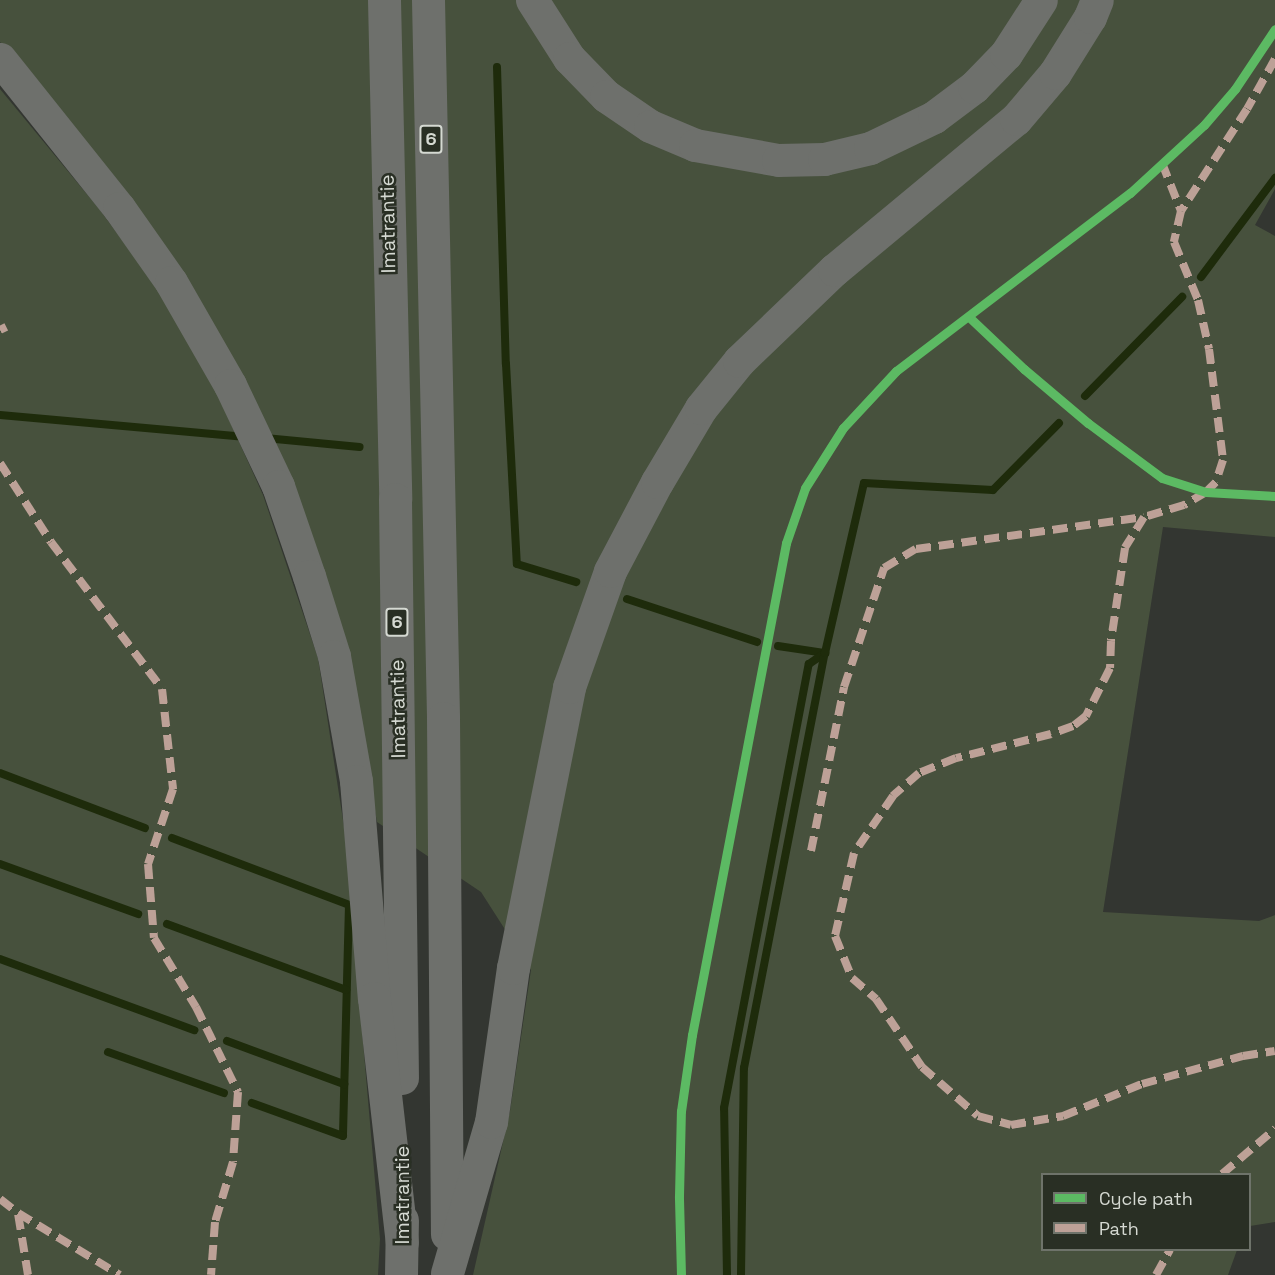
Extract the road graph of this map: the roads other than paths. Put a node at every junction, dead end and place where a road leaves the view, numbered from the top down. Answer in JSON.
{"nodes":[{"id":1,"x":384,"y":0,"type":"edge"},
{"id":2,"x":428,"y":0,"type":"edge"},
{"id":3,"x":532,"y":0,"type":"edge"},
{"id":4,"x":1041,"y":0,"type":"edge"},
{"id":5,"x":1097,"y":0,"type":"edge"},
{"id":6,"x":0,"y":59,"type":"edge"},
{"id":7,"x":402,"y":1242,"type":"junction"},
{"id":8,"x":447,"y":1274,"type":"edge"},
{"id":9,"x":401,"y":1275,"type":"edge"}],
"edges":[{"from":1,"to":7,"type":"highway","name":"Imatrantie","number":"6"},
{"from":2,"to":8,"type":"highway","number":"6"},
{"from":3,"to":4,"type":"highway"},
{"from":5,"to":8,"type":"highway"},
{"from":6,"to":7,"type":"highway"},
{"from":7,"to":9,"type":"highway","name":"Imatrantie","number":"6"}]}
